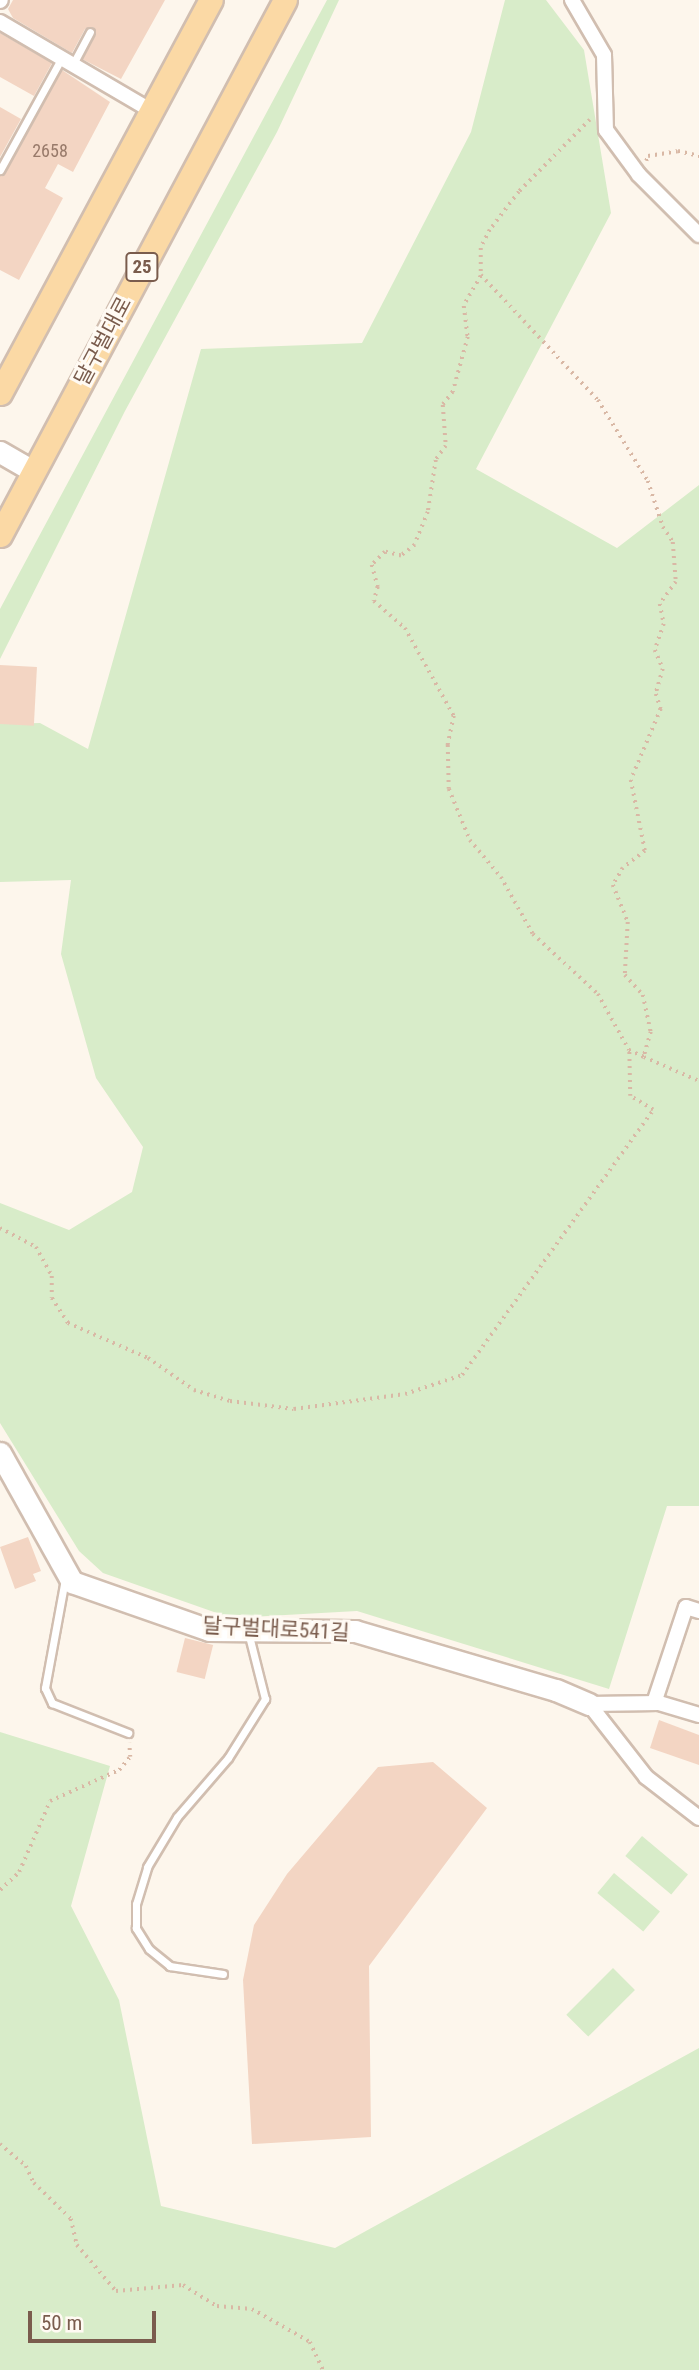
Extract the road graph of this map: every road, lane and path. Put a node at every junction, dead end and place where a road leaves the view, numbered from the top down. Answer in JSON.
{"nodes":[{"id":1,"x":211,"y":0,"type":"edge"},
{"id":2,"x":285,"y":0,"type":"edge"},
{"id":3,"x":572,"y":0,"type":"edge"},
{"id":4,"x":0,"y":22,"type":"edge"},
{"id":5,"x":90,"y":32,"type":"dead end"},
{"id":6,"x":67,"y":60,"type":"junction"},
{"id":7,"x":603,"y":106,"type":"junction"},
{"id":8,"x":150,"y":110,"type":"junction"},
{"id":9,"x":699,"y":156,"type":"edge"},
{"id":10,"x":0,"y":170,"type":"edge"},
{"id":11,"x":639,"y":175,"type":"junction"},
{"id":12,"x":699,"y":235,"type":"edge"},
{"id":13,"x":481,"y":275,"type":"junction"},
{"id":14,"x":0,"y":394,"type":"edge"},
{"id":15,"x":0,"y":452,"type":"edge"},
{"id":16,"x":33,"y":471,"type":"junction"},
{"id":17,"x":0,"y":535,"type":"edge"},
{"id":18,"x":629,"y":1050,"type":"junction"},
{"id":19,"x":644,"y":1057,"type":"junction"},
{"id":20,"x":699,"y":1081,"type":"edge"},
{"id":21,"x":0,"y":1228,"type":"edge"},
{"id":22,"x":0,"y":1453,"type":"edge"},
{"id":23,"x":66,"y":1572,"type":"junction"},
{"id":24,"x":699,"y":1611,"type":"edge"},
{"id":25,"x":248,"y":1631,"type":"junction"},
{"id":26,"x":654,"y":1703,"type":"junction"},
{"id":27,"x":589,"y":1704,"type":"junction"},
{"id":28,"x":699,"y":1715,"type":"edge"},
{"id":29,"x":128,"y":1733,"type":"joint"},
{"id":30,"x":699,"y":1818,"type":"edge"},
{"id":31,"x":0,"y":1890,"type":"edge"},
{"id":32,"x":223,"y":1974,"type":"dead end"},
{"id":33,"x":0,"y":2144,"type":"edge"},
{"id":34,"x":323,"y":2370,"type":"edge"}],
"edges":[{"from":1,"to":8,"type":"main road"},
{"from":2,"to":16,"type":"main road","name":"달구벌대로","number":"25"},
{"from":3,"to":7,"type":"street"},
{"from":4,"to":6,"type":"street"},
{"from":5,"to":6,"type":"lane"},
{"from":6,"to":8,"type":"street"},
{"from":6,"to":10,"type":"lane"},
{"from":7,"to":11,"type":"street"},
{"from":7,"to":13,"type":"path"},
{"from":8,"to":14,"type":"main road"},
{"from":9,"to":11,"type":"path"},
{"from":11,"to":12,"type":"street"},
{"from":13,"to":18,"type":"path"},
{"from":13,"to":19,"type":"path"},
{"from":15,"to":16,"type":"street"},
{"from":16,"to":17,"type":"main road","name":"달구벌대로","number":"25"},
{"from":18,"to":19,"type":"path"},
{"from":18,"to":21,"type":"path"},
{"from":19,"to":20,"type":"path"},
{"from":22,"to":23,"type":"street","name":"달구벌대로541길"},
{"from":23,"to":25,"type":"street","name":"달구벌대로541길"},
{"from":23,"to":29,"type":"lane"},
{"from":24,"to":26,"type":"street"},
{"from":25,"to":27,"type":"street","name":"달구벌대로541길"},
{"from":25,"to":32,"type":"lane"},
{"from":26,"to":27,"type":"street"},
{"from":26,"to":28,"type":"street"},
{"from":27,"to":30,"type":"street"},
{"from":29,"to":31,"type":"path"},
{"from":33,"to":34,"type":"path"}]}
